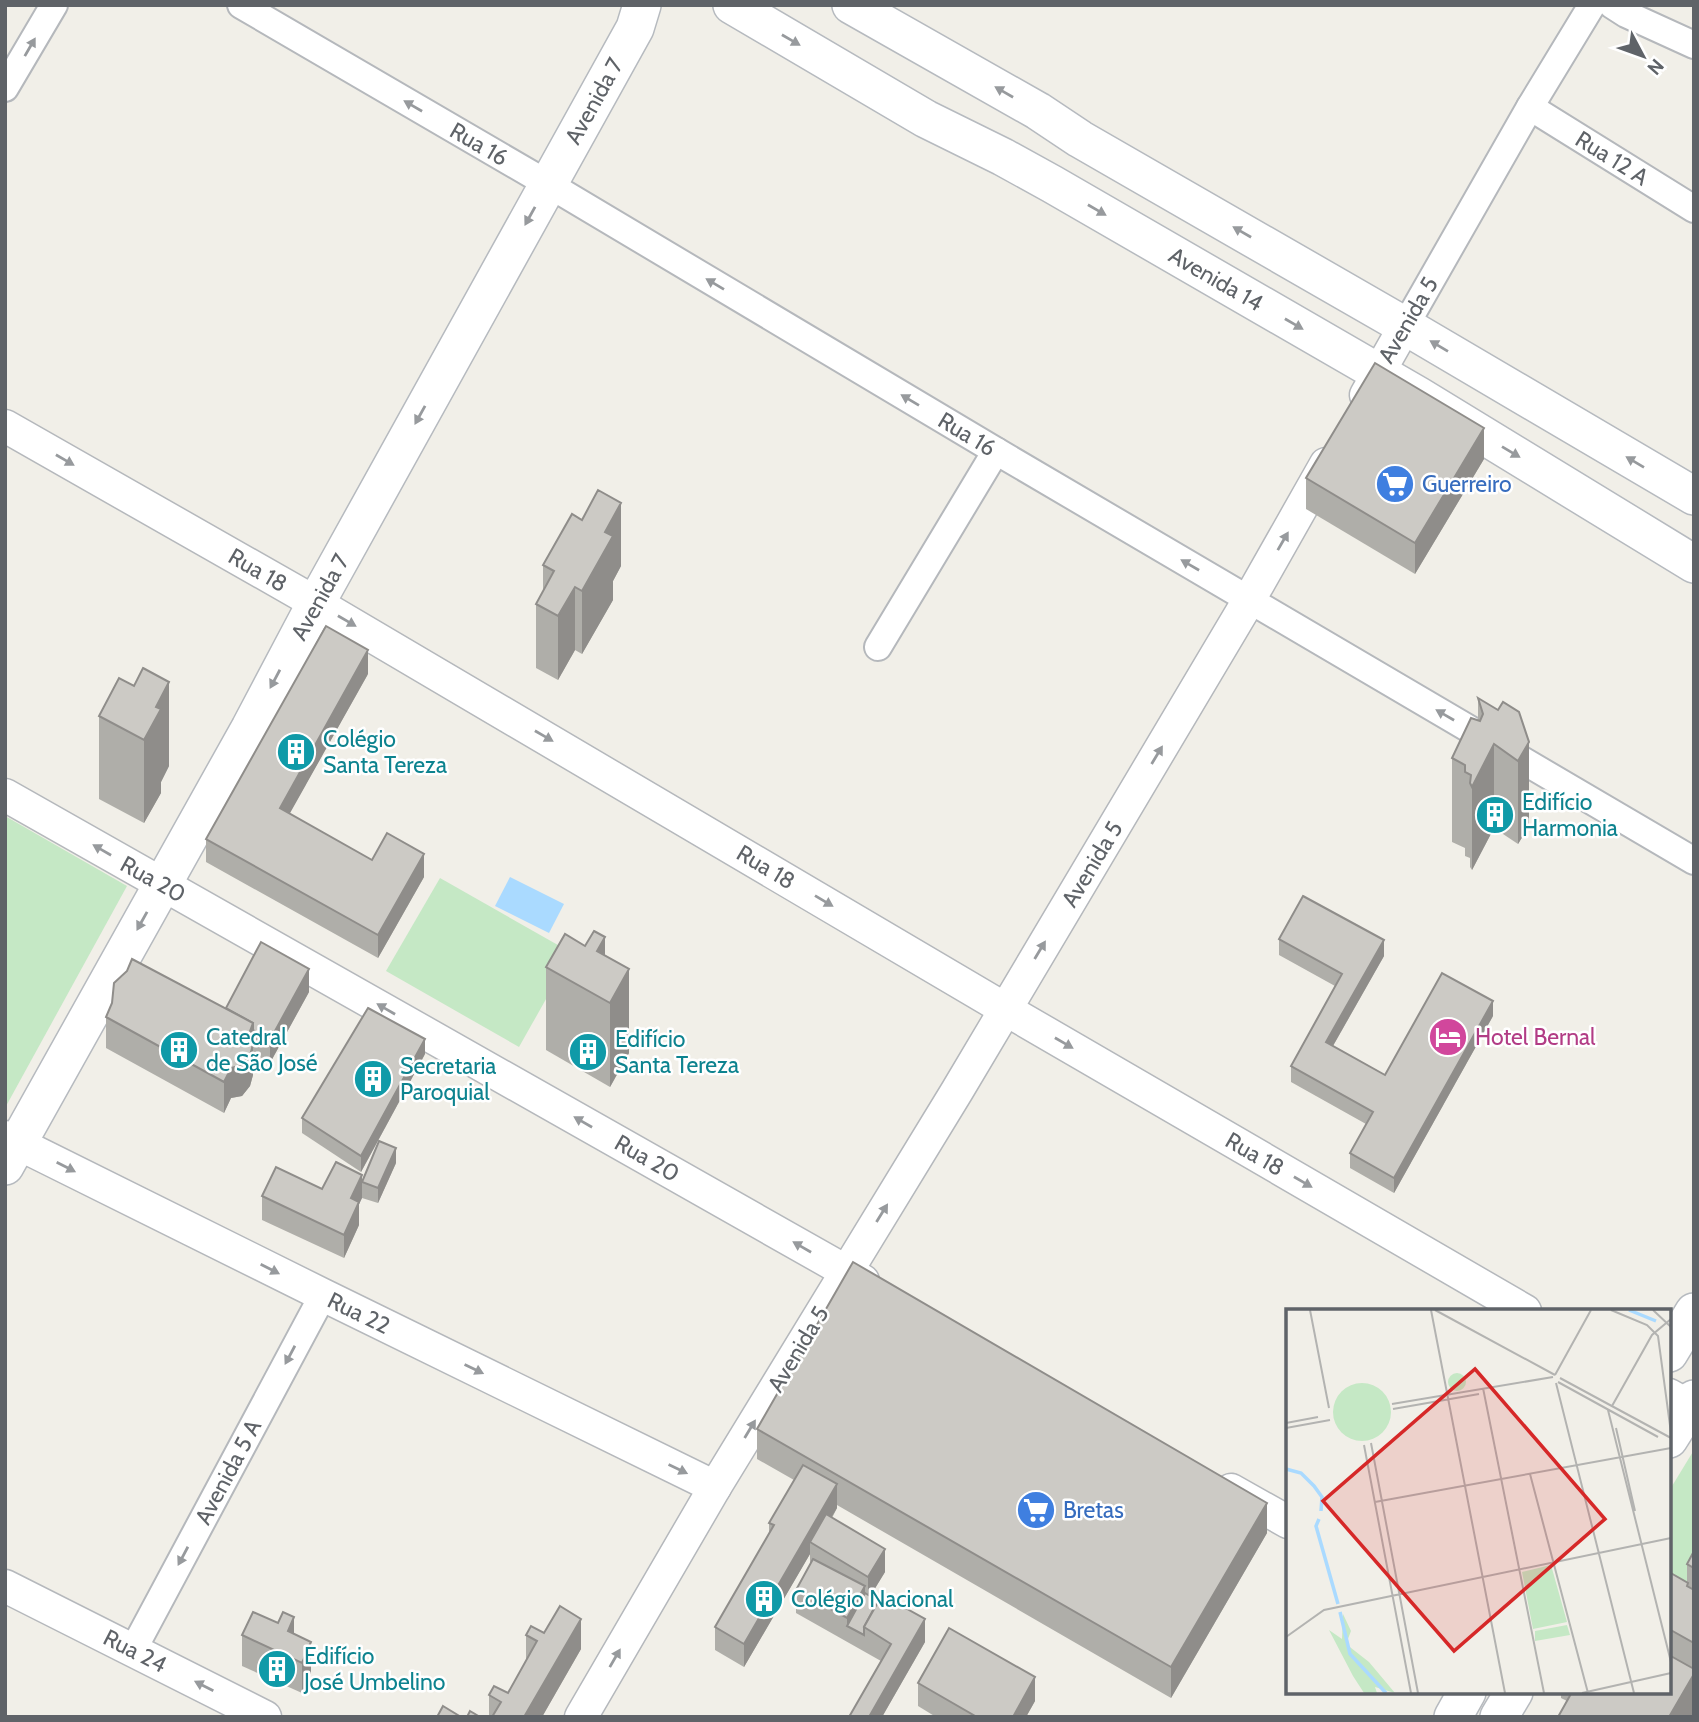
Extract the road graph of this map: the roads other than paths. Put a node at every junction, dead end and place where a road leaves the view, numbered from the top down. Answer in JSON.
{"nodes":[{"id":1,"x":54,"y":5,"type":"edge"},
{"id":2,"x":241,"y":5,"type":"edge"},
{"id":3,"x":732,"y":5,"type":"edge"},
{"id":4,"x":851,"y":5,"type":"edge"},
{"id":5,"x":1592,"y":5,"type":"edge"},
{"id":6,"x":1612,"y":5,"type":"edge"},
{"id":7,"x":644,"y":13,"type":"edge"},
{"id":8,"x":1694,"y":45,"type":"edge"},
{"id":9,"x":5,"y":88,"type":"edge"},
{"id":10,"x":1530,"y":107,"type":"junction"},
{"id":11,"x":1038,"y":111,"type":"junction"},
{"id":12,"x":1080,"y":139,"type":"junction"},
{"id":13,"x":1003,"y":157,"type":"junction"},
{"id":14,"x":548,"y":184,"type":"junction"},
{"id":15,"x":1052,"y":184,"type":"junction"},
{"id":16,"x":1694,"y":209,"type":"edge"},
{"id":17,"x":1405,"y":326,"type":"junction"},
{"id":18,"x":1378,"y":373,"type":"junction"},
{"id":19,"x":5,"y":426,"type":"edge"},
{"id":20,"x":996,"y":451,"type":"junction"},
{"id":21,"x":1694,"y":496,"type":"edge"},
{"id":22,"x":1694,"y":564,"type":"edge"},
{"id":23,"x":1249,"y":600,"type":"junction"},
{"id":24,"x":316,"y":603,"type":"junction"},
{"id":25,"x":878,"y":647,"type":"dead end"},
{"id":26,"x":5,"y":795,"type":"edge"},
{"id":27,"x":1694,"y":861,"type":"edge"},
{"id":28,"x":162,"y":884,"type":"junction"},
{"id":29,"x":1005,"y":1009,"type":"junction"},
{"id":30,"x":10,"y":1149,"type":"edge"},
{"id":31,"x":846,"y":1271,"type":"junction"},
{"id":32,"x":882,"y":1292,"type":"edge"},
{"id":33,"x":323,"y":1295,"type":"junction"},
{"id":34,"x":1522,"y":1309,"type":"edge"},
{"id":35,"x":1694,"y":1312,"type":"edge"},
{"id":36,"x":1671,"y":1350,"type":"edge"},
{"id":37,"x":1687,"y":1402,"type":"edge"},
{"id":38,"x":1671,"y":1435,"type":"edge"},
{"id":39,"x":1204,"y":1475,"type":"edge"},
{"id":40,"x":715,"y":1487,"type":"junction"},
{"id":41,"x":1286,"y":1521,"type":"edge"},
{"id":42,"x":5,"y":1586,"type":"edge"},
{"id":43,"x":133,"y":1650,"type":"junction"},
{"id":44,"x":1466,"y":1694,"type":"edge"},
{"id":45,"x":1513,"y":1694,"type":"edge"},
{"id":46,"x":265,"y":1717,"type":"edge"},
{"id":47,"x":580,"y":1717,"type":"edge"},
{"id":48,"x":1453,"y":1717,"type":"edge"},
{"id":49,"x":1499,"y":1717,"type":"edge"}],
"edges":[{"from":9,"to":1,"type":"street","one_way":true},
{"from":14,"to":2,"type":"street","name":"Rua 16","one_way":true},
{"from":3,"to":13,"type":"main road","name":"Avenida 14","one_way":true},
{"from":11,"to":4,"type":"main road","one_way":true},
{"from":5,"to":10,"type":"street","name":"Avenida 5"},
{"from":6,"to":8,"type":"street"},
{"from":7,"to":14,"type":"main road","name":"Avenida 7"},
{"from":10,"to":16,"type":"street","name":"Rua 12 A"},
{"from":10,"to":17,"type":"street","name":"Avenida 5"},
{"from":11,"to":12,"type":"main road"},
{"from":11,"to":13,"type":"main road"},
{"from":12,"to":15,"type":"main road"},
{"from":17,"to":12,"type":"main road","one_way":true},
{"from":13,"to":15,"type":"main road","name":"Avenida 14"},
{"from":20,"to":14,"type":"street","name":"Rua 16","one_way":true},
{"from":14,"to":24,"type":"main road","name":"Avenida 7","one_way":true},
{"from":15,"to":18,"type":"main road","name":"Avenida 14","one_way":true},
{"from":17,"to":18,"type":"street","name":"Avenida 5"},
{"from":21,"to":17,"type":"main road","one_way":true},
{"from":18,"to":22,"type":"main road","name":"Avenida 14","one_way":true},
{"from":23,"to":18,"type":"street","name":"Avenida 5","one_way":true},
{"from":19,"to":24,"type":"street","name":"Rua 18","one_way":true},
{"from":23,"to":20,"type":"street","name":"Rua 16","one_way":true},
{"from":20,"to":25,"type":"street"},
{"from":27,"to":23,"type":"street","name":"Rua 16","one_way":true},
{"from":29,"to":23,"type":"street","name":"Avenida 5","one_way":true},
{"from":24,"to":28,"type":"main road","name":"Avenida 7","one_way":true},
{"from":24,"to":29,"type":"street","name":"Rua 18","one_way":true},
{"from":28,"to":26,"type":"street","name":"Rua 20","one_way":true},
{"from":28,"to":30,"type":"main road","name":"Avenida 7","one_way":true},
{"from":31,"to":28,"type":"street","name":"Rua 20","one_way":true},
{"from":31,"to":29,"type":"street","name":"Avenida 5","one_way":true},
{"from":29,"to":34,"type":"street","name":"Rua 18","one_way":true},
{"from":30,"to":33,"type":"street","name":"Rua 22","one_way":true},
{"from":31,"to":32,"type":"street","name":"Rua 20"},
{"from":40,"to":31,"type":"street","name":"Avenida 5","one_way":true},
{"from":33,"to":40,"type":"street","name":"Rua 22","one_way":true},
{"from":33,"to":43,"type":"street","name":"Avenida 5 A","one_way":true},
{"from":35,"to":36,"type":"main road"},
{"from":37,"to":38,"type":"main road"},
{"from":39,"to":41,"type":"street"},
{"from":47,"to":40,"type":"street","name":"Avenida 5","one_way":true},
{"from":42,"to":43,"type":"street","name":"Rua 24"},
{"from":46,"to":43,"type":"street","name":"Rua 24","one_way":true},
{"from":44,"to":48,"type":"main road"},
{"from":45,"to":49,"type":"main road"}]}
